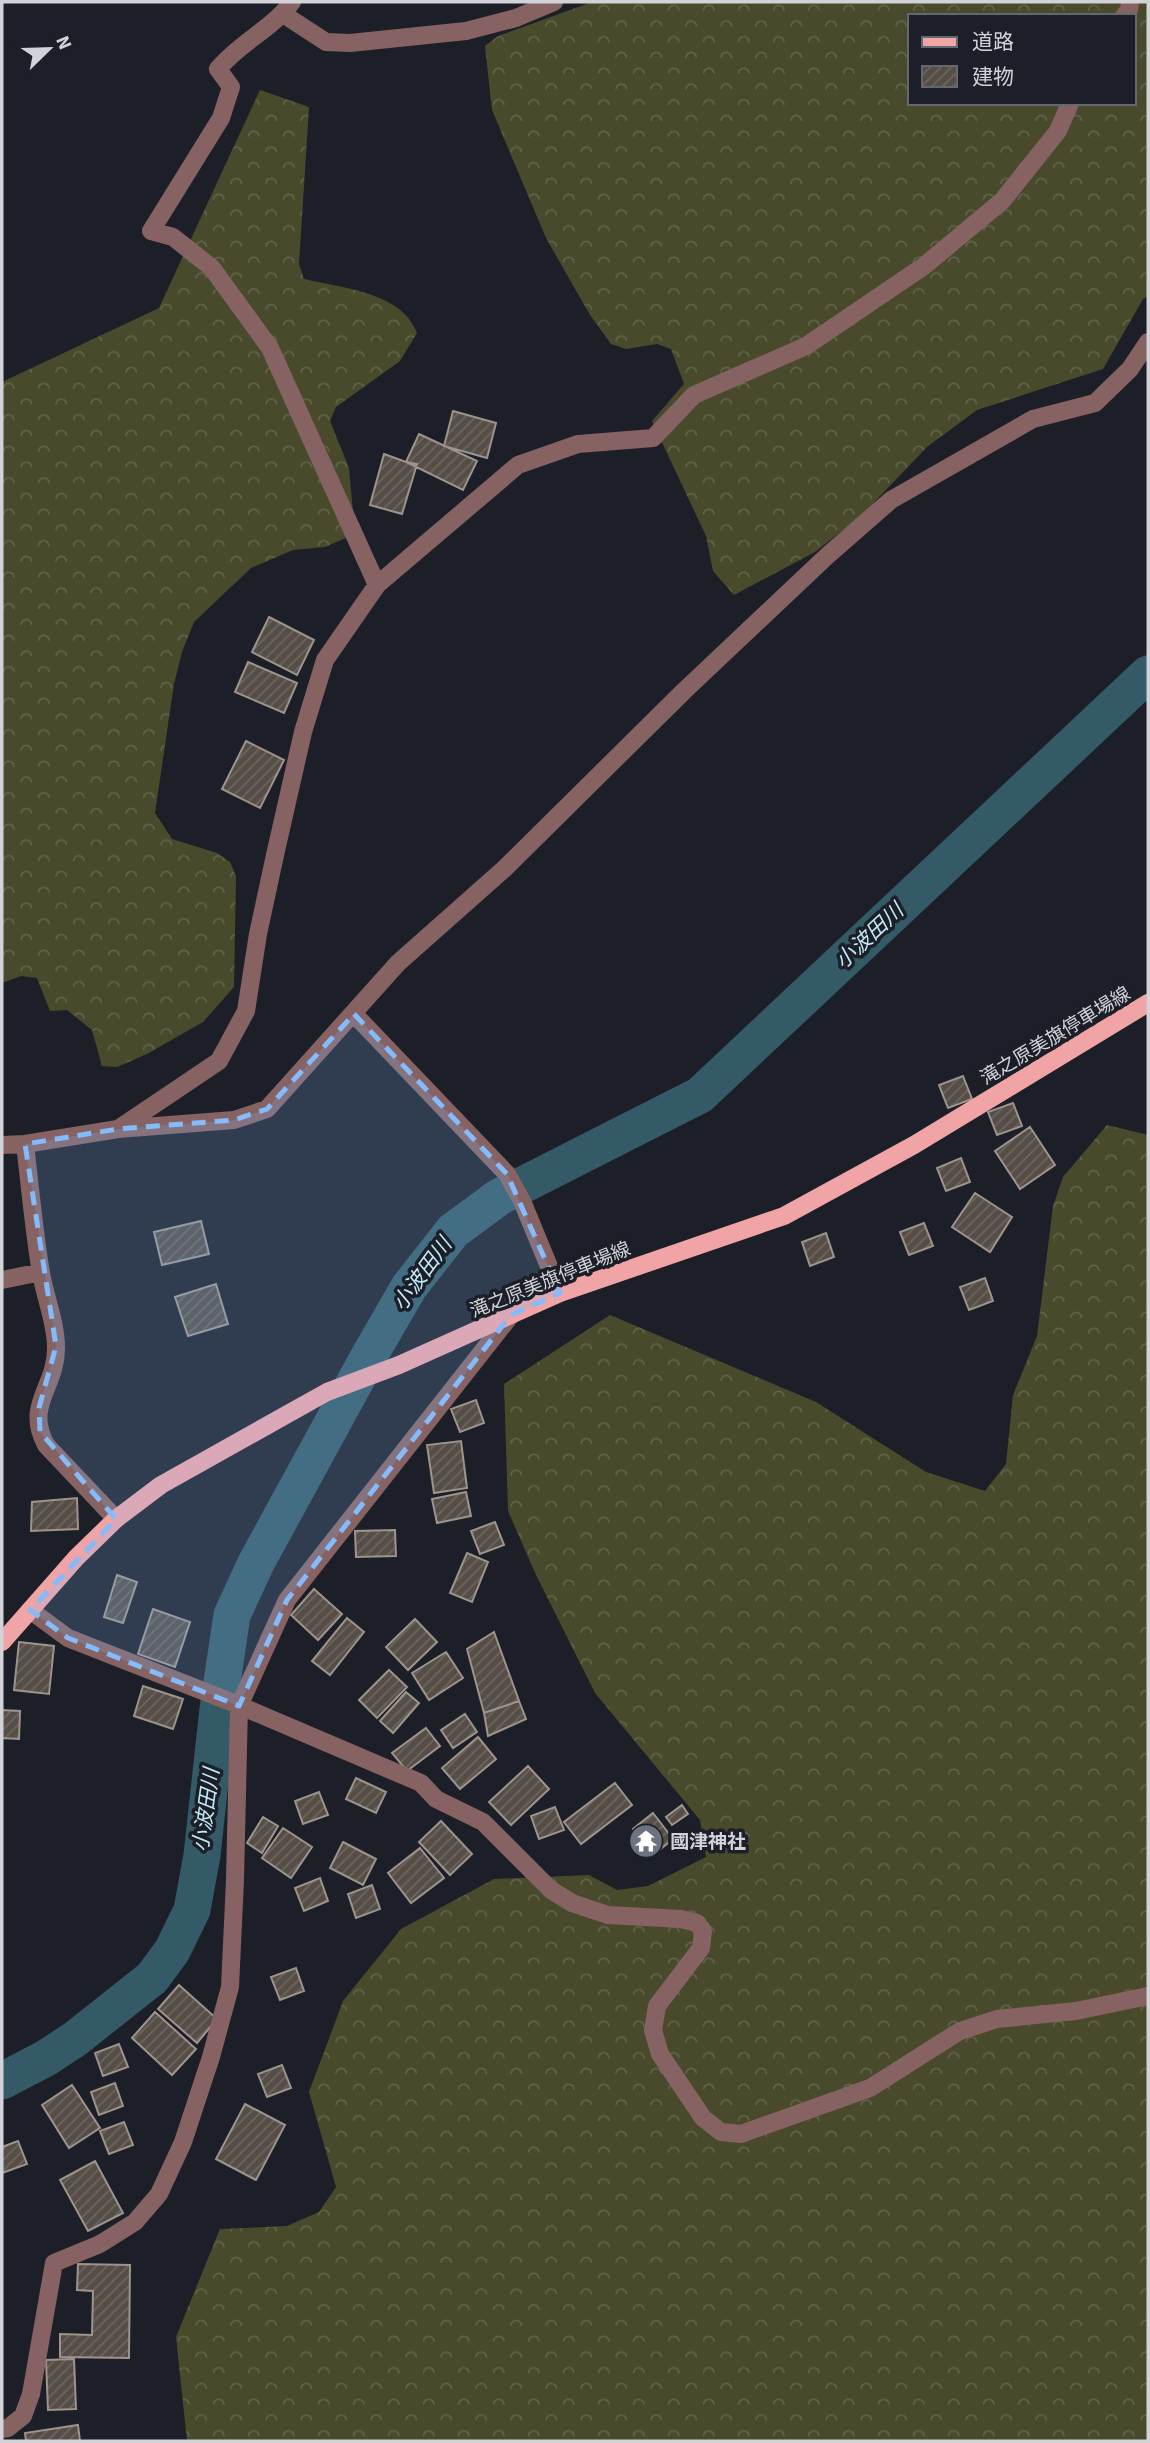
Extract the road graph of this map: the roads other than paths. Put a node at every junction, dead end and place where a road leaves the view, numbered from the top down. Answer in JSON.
{"nodes":[{"id":1,"x":554,"y":2,"type":"edge"},
{"id":2,"x":288,"y":8,"type":"edge"},
{"id":3,"x":1069,"y":105,"type":"edge"},
{"id":4,"x":1148,"y":342,"type":"edge"},
{"id":5,"x":377,"y":585,"type":"junction"},
{"id":6,"x":1148,"y":1003,"type":"edge"},
{"id":7,"x":354,"y":1014,"type":"junction"},
{"id":8,"x":118,"y":1129,"type":"junction"},
{"id":9,"x":25,"y":1144,"type":"junction"},
{"id":10,"x":2,"y":1145,"type":"edge"},
{"id":11,"x":41,"y":1272,"type":"junction"},
{"id":12,"x":2,"y":1280,"type":"edge"},
{"id":13,"x":560,"y":1293,"type":"junction"},
{"id":14,"x":511,"y":1315,"type":"junction"},
{"id":15,"x":116,"y":1519,"type":"junction"},
{"id":16,"x":30,"y":1610,"type":"junction"},
{"id":17,"x":2,"y":1642,"type":"edge"},
{"id":18,"x":235,"y":1704,"type":"junction"},
{"id":19,"x":1148,"y":1996,"type":"edge"},
{"id":20,"x":2,"y":2429,"type":"edge"}],
"edges":[{"from":1,"to":2,"type":"street"},
{"from":2,"to":5,"type":"street"},
{"from":3,"to":5,"type":"street"},
{"from":4,"to":7,"type":"street"},
{"from":5,"to":8,"type":"street"},
{"from":6,"to":13,"type":"main road","name":"滝之原美旗停車場線"},
{"from":7,"to":8,"type":"street"},
{"from":7,"to":13,"type":"street"},
{"from":8,"to":9,"type":"street"},
{"from":9,"to":10,"type":"street"},
{"from":9,"to":11,"type":"street"},
{"from":11,"to":12,"type":"street"},
{"from":11,"to":15,"type":"street"},
{"from":13,"to":14,"type":"main road","name":"滝之原美旗停車場線"},
{"from":14,"to":15,"type":"main road","name":"滝之原美旗停車場線"},
{"from":14,"to":18,"type":"street"},
{"from":15,"to":16,"type":"main road","name":"滝之原美旗停車場線"},
{"from":16,"to":17,"type":"main road","name":"滝之原美旗停車場線"},
{"from":16,"to":18,"type":"street"},
{"from":18,"to":19,"type":"street"},
{"from":18,"to":20,"type":"street"}]}
